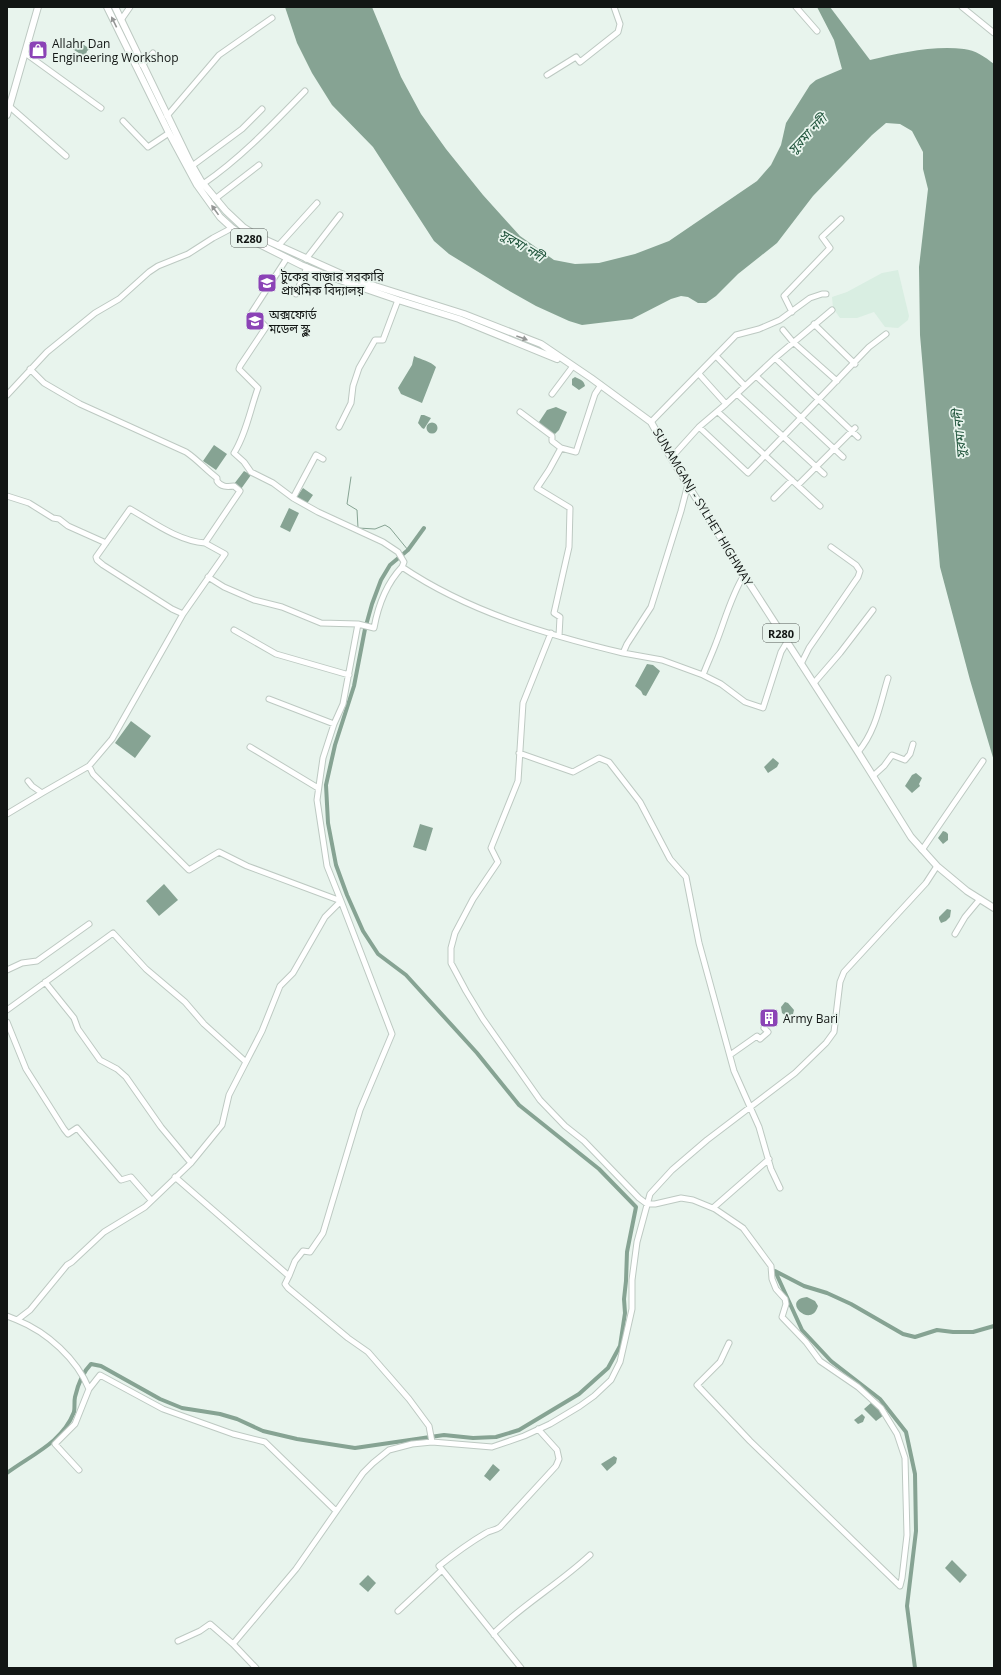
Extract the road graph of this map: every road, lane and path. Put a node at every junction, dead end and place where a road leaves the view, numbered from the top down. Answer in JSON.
{"nodes":[{"id":1,"x":38,"y":7,"type":"edge"},
{"id":2,"x":107,"y":7,"type":"edge"},
{"id":3,"x":115,"y":7,"type":"edge"},
{"id":4,"x":130,"y":7,"type":"edge"},
{"id":5,"x":614,"y":7,"type":"edge"},
{"id":6,"x":796,"y":7,"type":"edge"},
{"id":7,"x":962,"y":7,"type":"edge"},
{"id":8,"x":272,"y":18,"type":"dead end"},
{"id":9,"x":122,"y":20,"type":"junction"},
{"id":10,"x":816,"y":31,"type":"dead end"},
{"id":11,"x":994,"y":33,"type":"edge"},
{"id":12,"x":25,"y":53,"type":"junction"},
{"id":13,"x":153,"y":53,"type":"dead end"},
{"id":14,"x":142,"y":65,"type":"junction"},
{"id":15,"x":547,"y":75,"type":"dead end"},
{"id":16,"x":305,"y":91,"type":"dead end"},
{"id":17,"x":9,"y":106,"type":"junction"},
{"id":18,"x":101,"y":108,"type":"dead end"},
{"id":19,"x":262,"y":109,"type":"dead end"},
{"id":20,"x":7,"y":115,"type":"edge"},
{"id":21,"x":168,"y":116,"type":"junction"},
{"id":22,"x":123,"y":121,"type":"dead end"},
{"id":23,"x":169,"y":133,"type":"junction"},
{"id":24,"x":66,"y":156,"type":"dead end"},
{"id":25,"x":259,"y":165,"type":"dead end"},
{"id":26,"x":192,"y":166,"type":"junction"},
{"id":27,"x":203,"y":184,"type":"junction"},
{"id":28,"x":215,"y":199,"type":"junction"},
{"id":29,"x":317,"y":204,"type":"dead end"},
{"id":30,"x":340,"y":215,"type":"dead end"},
{"id":31,"x":841,"y":219,"type":"dead end"},
{"id":32,"x":232,"y":228,"type":"junction"},
{"id":33,"x":278,"y":246,"type":"junction"},
{"id":34,"x":287,"y":258,"type":"junction"},
{"id":35,"x":306,"y":259,"type":"junction"},
{"id":36,"x":307,"y":267,"type":"junction"},
{"id":37,"x":296,"y":294,"type":"dead end"},
{"id":38,"x":826,"y":294,"type":"dead end"},
{"id":39,"x":398,"y":300,"type":"junction"},
{"id":40,"x":832,"y":310,"type":"dead end"},
{"id":41,"x":792,"y":312,"type":"junction"},
{"id":42,"x":814,"y":324,"type":"junction"},
{"id":43,"x":783,"y":330,"type":"dead end"},
{"id":44,"x":504,"y":334,"type":"junction"},
{"id":45,"x":886,"y":334,"type":"dead end"},
{"id":46,"x":793,"y":342,"type":"junction"},
{"id":47,"x":539,"y":347,"type":"junction"},
{"id":48,"x":716,"y":356,"type":"junction"},
{"id":49,"x":775,"y":358,"type":"junction"},
{"id":50,"x":855,"y":364,"type":"junction"},
{"id":51,"x":573,"y":366,"type":"junction"},
{"id":52,"x":30,"y":369,"type":"junction"},
{"id":53,"x":699,"y":374,"type":"junction"},
{"id":54,"x":756,"y":376,"type":"junction"},
{"id":55,"x":837,"y":381,"type":"junction"},
{"id":56,"x":601,"y":385,"type":"junction"},
{"id":57,"x":745,"y":386,"type":"junction"},
{"id":58,"x":552,"y":394,"type":"dead end"},
{"id":59,"x":737,"y":394,"type":"junction"},
{"id":60,"x":7,"y":395,"type":"edge"},
{"id":61,"x":819,"y":399,"type":"junction"},
{"id":62,"x":726,"y":404,"type":"junction"},
{"id":63,"x":520,"y":412,"type":"dead end"},
{"id":64,"x":718,"y":412,"type":"junction"},
{"id":65,"x":800,"y":418,"type":"junction"},
{"id":66,"x":651,"y":422,"type":"junction"},
{"id":67,"x":339,"y":426,"type":"dead end"},
{"id":68,"x":699,"y":427,"type":"junction"},
{"id":69,"x":854,"y":429,"type":"junction"},
{"id":70,"x":782,"y":436,"type":"junction"},
{"id":71,"x":858,"y":437,"type":"dead end"},
{"id":72,"x":561,"y":448,"type":"junction"},
{"id":73,"x":834,"y":449,"type":"junction"},
{"id":74,"x":764,"y":455,"type":"junction"},
{"id":75,"x":843,"y":457,"type":"dead end"},
{"id":76,"x":671,"y":458,"type":"junction"},
{"id":77,"x":323,"y":459,"type":"dead end"},
{"id":78,"x":816,"y":467,"type":"junction"},
{"id":79,"x":824,"y":474,"type":"dead end"},
{"id":80,"x":792,"y":480,"type":"junction"},
{"id":81,"x":688,"y":483,"type":"junction"},
{"id":82,"x":798,"y":485,"type":"junction"},
{"id":83,"x":7,"y":496,"type":"edge"},
{"id":84,"x":293,"y":498,"type":"junction"},
{"id":85,"x":774,"y":498,"type":"dead end"},
{"id":86,"x":820,"y":506,"type":"dead end"},
{"id":87,"x":106,"y":543,"type":"junction"},
{"id":88,"x":205,"y":543,"type":"junction"},
{"id":89,"x":831,"y":547,"type":"dead end"},
{"id":90,"x":403,"y":565,"type":"junction"},
{"id":91,"x":744,"y":575,"type":"junction"},
{"id":92,"x":208,"y":577,"type":"junction"},
{"id":93,"x":873,"y":610,"type":"dead end"},
{"id":94,"x":183,"y":614,"type":"junction"},
{"id":95,"x":360,"y":625,"type":"junction"},
{"id":96,"x":234,"y":630,"type":"dead end"},
{"id":97,"x":551,"y":633,"type":"junction"},
{"id":98,"x":559,"y":636,"type":"junction"},
{"id":99,"x":787,"y":642,"type":"junction"},
{"id":100,"x":623,"y":653,"type":"junction"},
{"id":101,"x":801,"y":664,"type":"junction"},
{"id":102,"x":349,"y":675,"type":"junction"},
{"id":103,"x":703,"y":675,"type":"junction"},
{"id":104,"x":888,"y":678,"type":"dead end"},
{"id":105,"x":814,"y":683,"type":"junction"},
{"id":106,"x":269,"y":699,"type":"dead end"},
{"id":107,"x":334,"y":724,"type":"junction"},
{"id":108,"x":914,"y":744,"type":"dead end"},
{"id":109,"x":250,"y":747,"type":"dead end"},
{"id":110,"x":858,"y":752,"type":"junction"},
{"id":111,"x":519,"y":753,"type":"junction"},
{"id":112,"x":983,"y":761,"type":"dead end"},
{"id":113,"x":89,"y":766,"type":"junction"},
{"id":114,"x":873,"y":776,"type":"junction"},
{"id":115,"x":28,"y":781,"type":"dead end"},
{"id":116,"x":318,"y":788,"type":"junction"},
{"id":117,"x":42,"y":793,"type":"junction"},
{"id":118,"x":7,"y":814,"type":"edge"},
{"id":119,"x":922,"y":850,"type":"junction"},
{"id":120,"x":937,"y":866,"type":"junction"},
{"id":121,"x":980,"y":899,"type":"junction"},
{"id":122,"x":341,"y":901,"type":"junction"},
{"id":123,"x":994,"y":908,"type":"edge"},
{"id":124,"x":89,"y":924,"type":"dead end"},
{"id":125,"x":955,"y":934,"type":"dead end"},
{"id":126,"x":7,"y":970,"type":"edge"},
{"id":127,"x":45,"y":982,"type":"junction"},
{"id":128,"x":7,"y":1010,"type":"edge"},
{"id":129,"x":7,"y":1022,"type":"edge"},
{"id":130,"x":764,"y":1028,"type":"dead end"},
{"id":131,"x":730,"y":1055,"type":"junction"},
{"id":132,"x":246,"y":1062,"type":"junction"},
{"id":133,"x":749,"y":1108,"type":"junction"},
{"id":134,"x":769,"y":1159,"type":"junction"},
{"id":135,"x":191,"y":1163,"type":"junction"},
{"id":136,"x":175,"y":1177,"type":"junction"},
{"id":137,"x":780,"y":1188,"type":"dead end"},
{"id":138,"x":151,"y":1200,"type":"junction"},
{"id":139,"x":647,"y":1204,"type":"junction"},
{"id":140,"x":713,"y":1208,"type":"junction"},
{"id":141,"x":289,"y":1276,"type":"junction"},
{"id":142,"x":7,"y":1316,"type":"edge"},
{"id":143,"x":17,"y":1320,"type":"junction"},
{"id":144,"x":729,"y":1343,"type":"dead end"},
{"id":145,"x":89,"y":1389,"type":"junction"},
{"id":146,"x":538,"y":1429,"type":"junction"},
{"id":147,"x":432,"y":1442,"type":"junction"},
{"id":148,"x":79,"y":1470,"type":"dead end"},
{"id":149,"x":336,"y":1511,"type":"junction"},
{"id":150,"x":590,"y":1555,"type":"dead end"},
{"id":151,"x":442,"y":1570,"type":"junction"},
{"id":152,"x":398,"y":1610,"type":"dead end"},
{"id":153,"x":494,"y":1635,"type":"junction"},
{"id":154,"x":178,"y":1641,"type":"dead end"},
{"id":155,"x":233,"y":1644,"type":"junction"},
{"id":156,"x":254,"y":1667,"type":"edge"},
{"id":157,"x":521,"y":1668,"type":"edge"}],
"edges":[{"from":1,"to":12,"type":"main road"},
{"from":23,"to":2,"type":"main road","number":"R280","one_way":true},
{"from":3,"to":9,"type":"main road","number":"R280"},
{"from":4,"to":9,"type":"street"},
{"from":5,"to":15,"type":"street"},
{"from":6,"to":10,"type":"street"},
{"from":7,"to":11,"type":"street"},
{"from":8,"to":21,"type":"street"},
{"from":9,"to":14,"type":"main road","number":"R280"},
{"from":12,"to":17,"type":"main road"},
{"from":12,"to":18,"type":"street"},
{"from":13,"to":14,"type":"street"},
{"from":14,"to":21,"type":"main road","number":"R280"},
{"from":16,"to":27,"type":"street"},
{"from":17,"to":20,"type":"main road"},
{"from":17,"to":24,"type":"street"},
{"from":19,"to":26,"type":"street"},
{"from":21,"to":26,"type":"main road","number":"R280"},
{"from":22,"to":23,"type":"street"},
{"from":32,"to":23,"type":"main road","number":"R280","one_way":true},
{"from":25,"to":28,"type":"street"},
{"from":26,"to":27,"type":"main road","number":"R280"},
{"from":27,"to":28,"type":"main road","number":"R280"},
{"from":28,"to":33,"type":"main road","number":"R280"},
{"from":29,"to":33,"type":"street"},
{"from":30,"to":35,"type":"street"},
{"from":31,"to":41,"type":"street"},
{"from":32,"to":34,"type":"main road","number":"R280"},
{"from":32,"to":52,"type":"street"},
{"from":33,"to":35,"type":"main road","number":"R280"},
{"from":34,"to":36,"type":"main road","number":"R280"},
{"from":34,"to":84,"type":"street"},
{"from":35,"to":44,"type":"main road","number":"R280"},
{"from":36,"to":37,"type":"street"},
{"from":36,"to":39,"type":"main road","number":"R280"},
{"from":38,"to":41,"type":"street"},
{"from":39,"to":44,"type":"main road","number":"R280"},
{"from":39,"to":67,"type":"street"},
{"from":40,"to":42,"type":"street"},
{"from":41,"to":48,"type":"street"},
{"from":42,"to":46,"type":"street"},
{"from":42,"to":50,"type":"street"},
{"from":43,"to":46,"type":"street"},
{"from":44,"to":47,"type":"main road"},
{"from":45,"to":50,"type":"street"},
{"from":46,"to":49,"type":"street"},
{"from":46,"to":55,"type":"street"},
{"from":47,"to":51,"type":"main road"},
{"from":47,"to":51,"type":"main road","name":"SUNAMGANJ - SYLHET HIGHWAY","number":"R280"},
{"from":48,"to":53,"type":"street"},
{"from":48,"to":57,"type":"street"},
{"from":49,"to":54,"type":"street"},
{"from":49,"to":61,"type":"street"},
{"from":50,"to":55,"type":"street"},
{"from":51,"to":56,"type":"main road","name":"SUNAMGANJ - SYLHET HIGHWAY","number":"R280"},
{"from":51,"to":58,"type":"street"},
{"from":52,"to":60,"type":"street"},
{"from":52,"to":88,"type":"street"},
{"from":53,"to":62,"type":"street"},
{"from":53,"to":66,"type":"street"},
{"from":54,"to":57,"type":"street"},
{"from":54,"to":65,"type":"street"},
{"from":55,"to":61,"type":"street"},
{"from":56,"to":66,"type":"main road","name":"SUNAMGANJ - SYLHET HIGHWAY","number":"R280"},
{"from":56,"to":72,"type":"street"},
{"from":57,"to":59,"type":"street"},
{"from":59,"to":62,"type":"street"},
{"from":59,"to":70,"type":"street"},
{"from":61,"to":65,"type":"street"},
{"from":61,"to":69,"type":"street"},
{"from":62,"to":64,"type":"street"},
{"from":63,"to":72,"type":"street"},
{"from":64,"to":68,"type":"street"},
{"from":64,"to":74,"type":"street"},
{"from":65,"to":70,"type":"street"},
{"from":65,"to":73,"type":"street"},
{"from":66,"to":76,"type":"main road","name":"SUNAMGANJ - SYLHET HIGHWAY","number":"R280"},
{"from":68,"to":74,"type":"street"},
{"from":68,"to":76,"type":"street"},
{"from":69,"to":71,"type":"street"},
{"from":69,"to":73,"type":"street"},
{"from":70,"to":74,"type":"street"},
{"from":70,"to":78,"type":"street"},
{"from":72,"to":98,"type":"street"},
{"from":73,"to":75,"type":"street"},
{"from":73,"to":78,"type":"street"},
{"from":74,"to":80,"type":"street"},
{"from":76,"to":81,"type":"main road","name":"SUNAMGANJ - SYLHET HIGHWAY","number":"R280"},
{"from":77,"to":84,"type":"street"},
{"from":78,"to":79,"type":"street"},
{"from":78,"to":82,"type":"street"},
{"from":80,"to":82,"type":"street"},
{"from":80,"to":85,"type":"street"},
{"from":81,"to":91,"type":"main road","name":"SUNAMGANJ - SYLHET HIGHWAY","number":"R280"},
{"from":81,"to":100,"type":"street"},
{"from":82,"to":86,"type":"street"},
{"from":83,"to":87,"type":"street"},
{"from":84,"to":90,"type":"street"},
{"from":87,"to":88,"type":"street"},
{"from":87,"to":94,"type":"street"},
{"from":88,"to":92,"type":"street"},
{"from":89,"to":101,"type":"street"},
{"from":90,"to":95,"type":"street"},
{"from":90,"to":97,"type":"street"},
{"from":91,"to":99,"type":"main road","name":"SUNAMGANJ - SYLHET HIGHWAY","number":"R280"},
{"from":91,"to":103,"type":"street"},
{"from":92,"to":94,"type":"street"},
{"from":92,"to":95,"type":"street"},
{"from":93,"to":105,"type":"street"},
{"from":94,"to":113,"type":"street"},
{"from":95,"to":102,"type":"street"},
{"from":96,"to":102,"type":"street"},
{"from":97,"to":98,"type":"street"},
{"from":97,"to":111,"type":"street"},
{"from":98,"to":100,"type":"street"},
{"from":99,"to":101,"type":"main road","name":"SUNAMGANJ - SYLHET HIGHWAY","number":"R280"},
{"from":99,"to":103,"type":"street"},
{"from":100,"to":103,"type":"street"},
{"from":101,"to":105,"type":"main road","name":"SUNAMGANJ - SYLHET HIGHWAY","number":"R280"},
{"from":102,"to":107,"type":"street"},
{"from":104,"to":110,"type":"street"},
{"from":105,"to":110,"type":"main road","name":"SUNAMGANJ - SYLHET HIGHWAY","number":"R280"},
{"from":106,"to":107,"type":"street"},
{"from":107,"to":116,"type":"street"},
{"from":108,"to":114,"type":"street"},
{"from":109,"to":116,"type":"street"},
{"from":110,"to":114,"type":"main road","name":"SUNAMGANJ - SYLHET HIGHWAY","number":"R280"},
{"from":111,"to":131,"type":"street"},
{"from":111,"to":139,"type":"street"},
{"from":112,"to":119,"type":"street"},
{"from":113,"to":117,"type":"street"},
{"from":113,"to":122,"type":"street"},
{"from":114,"to":119,"type":"main road","name":"SUNAMGANJ - SYLHET HIGHWAY","number":"R280"},
{"from":115,"to":117,"type":"street"},
{"from":116,"to":122,"type":"street"},
{"from":117,"to":118,"type":"street"},
{"from":119,"to":120,"type":"main road","name":"SUNAMGANJ - SYLHET HIGHWAY","number":"R280"},
{"from":120,"to":121,"type":"main road","name":"SUNAMGANJ - SYLHET HIGHWAY","number":"R280"},
{"from":120,"to":133,"type":"street"},
{"from":121,"to":123,"type":"main road","name":"SUNAMGANJ - SYLHET HIGHWAY","number":"R280"},
{"from":121,"to":125,"type":"street"},
{"from":122,"to":132,"type":"street"},
{"from":122,"to":141,"type":"street"},
{"from":124,"to":126,"type":"street"},
{"from":127,"to":128,"type":"street"},
{"from":127,"to":132,"type":"street"},
{"from":127,"to":135,"type":"street"},
{"from":129,"to":138,"type":"street"},
{"from":130,"to":131,"type":"street"},
{"from":131,"to":133,"type":"street"},
{"from":132,"to":135,"type":"street"},
{"from":133,"to":134,"type":"street"},
{"from":133,"to":139,"type":"street"},
{"from":134,"to":137,"type":"street"},
{"from":134,"to":140,"type":"street"},
{"from":135,"to":136,"type":"street"},
{"from":136,"to":138,"type":"street"},
{"from":136,"to":141,"type":"street"},
{"from":138,"to":143,"type":"street"},
{"from":139,"to":140,"type":"street"},
{"from":139,"to":146,"type":"street"},
{"from":140,"to":144,"type":"street"},
{"from":141,"to":147,"type":"street"},
{"from":142,"to":143,"type":"street"},
{"from":143,"to":145,"type":"street"},
{"from":145,"to":148,"type":"street"},
{"from":145,"to":149,"type":"street"},
{"from":146,"to":147,"type":"street"},
{"from":146,"to":151,"type":"street"},
{"from":147,"to":149,"type":"street"},
{"from":149,"to":155,"type":"street"},
{"from":150,"to":153,"type":"street"},
{"from":151,"to":152,"type":"street"},
{"from":151,"to":153,"type":"street"},
{"from":153,"to":157,"type":"street"},
{"from":154,"to":155,"type":"street"},
{"from":155,"to":156,"type":"street"}]}
